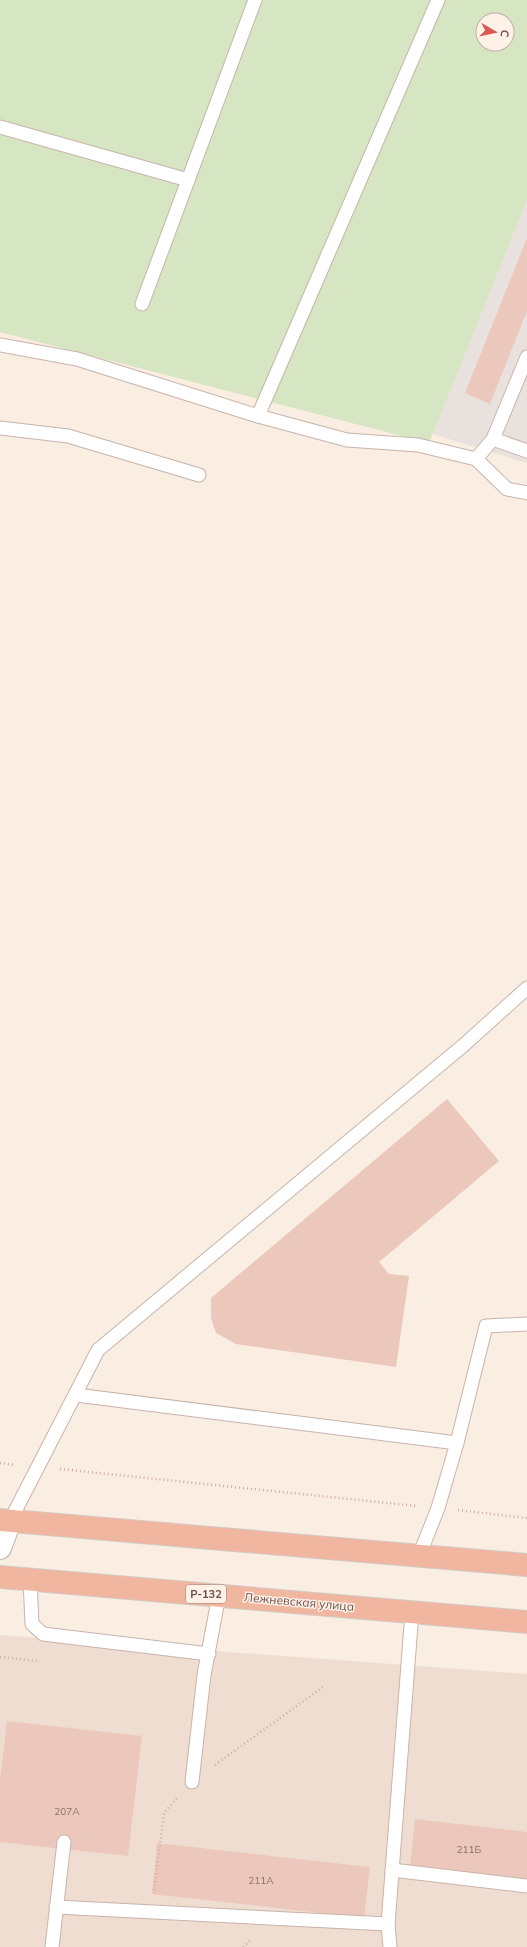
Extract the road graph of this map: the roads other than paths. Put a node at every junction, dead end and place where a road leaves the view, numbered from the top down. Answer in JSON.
{"nodes":[{"id":1,"x":255,"y":0,"type":"edge"},
{"id":2,"x":438,"y":0,"type":"edge"},
{"id":3,"x":0,"y":127,"type":"edge"},
{"id":4,"x":188,"y":180,"type":"junction"},
{"id":5,"x":142,"y":304,"type":"dead end"},
{"id":6,"x":0,"y":345,"type":"edge"},
{"id":7,"x":527,"y":357,"type":"edge"},
{"id":8,"x":258,"y":416,"type":"junction"},
{"id":9,"x":0,"y":428,"type":"edge"},
{"id":10,"x":493,"y":439,"type":"junction"},
{"id":11,"x":527,"y":451,"type":"edge"},
{"id":12,"x":476,"y":459,"type":"junction"},
{"id":13,"x":199,"y":475,"type":"dead end"},
{"id":14,"x":527,"y":493,"type":"edge"},
{"id":15,"x":527,"y":988,"type":"edge"},
{"id":16,"x":527,"y":1324,"type":"edge"},
{"id":17,"x":76,"y":1395,"type":"junction"},
{"id":18,"x":457,"y":1442,"type":"junction"},
{"id":19,"x":5,"y":1520,"type":"edge"},
{"id":20,"x":0,"y":1548,"type":"edge"},
{"id":21,"x":419,"y":1556,"type":"junction"},
{"id":22,"x":527,"y":1565,"type":"edge"},
{"id":23,"x":0,"y":1577,"type":"edge"},
{"id":24,"x":30,"y":1579,"type":"junction"},
{"id":25,"x":219,"y":1595,"type":"junction"},
{"id":26,"x":412,"y":1612,"type":"junction"},
{"id":27,"x":527,"y":1622,"type":"edge"},
{"id":28,"x":208,"y":1654,"type":"junction"},
{"id":29,"x":192,"y":1782,"type":"dead end"},
{"id":30,"x":64,"y":1842,"type":"dead end"},
{"id":31,"x":392,"y":1870,"type":"junction"},
{"id":32,"x":527,"y":1886,"type":"edge"},
{"id":33,"x":56,"y":1907,"type":"junction"},
{"id":34,"x":388,"y":1924,"type":"junction"},
{"id":35,"x":52,"y":1947,"type":"edge"},
{"id":36,"x":390,"y":1947,"type":"edge"}],
"edges":[{"from":1,"to":4,"type":"lane"},
{"from":2,"to":8,"type":"lane"},
{"from":3,"to":4,"type":"lane"},
{"from":4,"to":5,"type":"lane"},
{"from":6,"to":8,"type":"lane"},
{"from":7,"to":10,"type":"lane"},
{"from":8,"to":12,"type":"lane"},
{"from":9,"to":13,"type":"lane"},
{"from":10,"to":11,"type":"lane"},
{"from":10,"to":12,"type":"lane"},
{"from":12,"to":14,"type":"lane"},
{"from":15,"to":17,"type":"lane"},
{"from":16,"to":18,"type":"lane"},
{"from":17,"to":18,"type":"lane"},
{"from":17,"to":19,"type":"lane"},
{"from":18,"to":21,"type":"lane"},
{"from":19,"to":20,"type":"street"},
{"from":19,"to":21,"type":"highway"},
{"from":21,"to":22,"type":"highway"},
{"from":23,"to":24,"type":"highway","name":"Лежневская улица","number":"Р-132"},
{"from":24,"to":25,"type":"highway","name":"Лежневская улица","number":"Р-132"},
{"from":24,"to":28,"type":"lane"},
{"from":25,"to":26,"type":"highway","name":"Лежневская улица","number":"Р-132"},
{"from":25,"to":28,"type":"lane"},
{"from":26,"to":27,"type":"highway","name":"Лежневская улица","number":"Р-132"},
{"from":26,"to":31,"type":"lane"},
{"from":28,"to":29,"type":"lane"},
{"from":30,"to":33,"type":"lane"},
{"from":31,"to":32,"type":"lane"},
{"from":31,"to":34,"type":"lane"},
{"from":33,"to":34,"type":"lane"},
{"from":33,"to":35,"type":"lane"},
{"from":34,"to":36,"type":"lane"}]}
